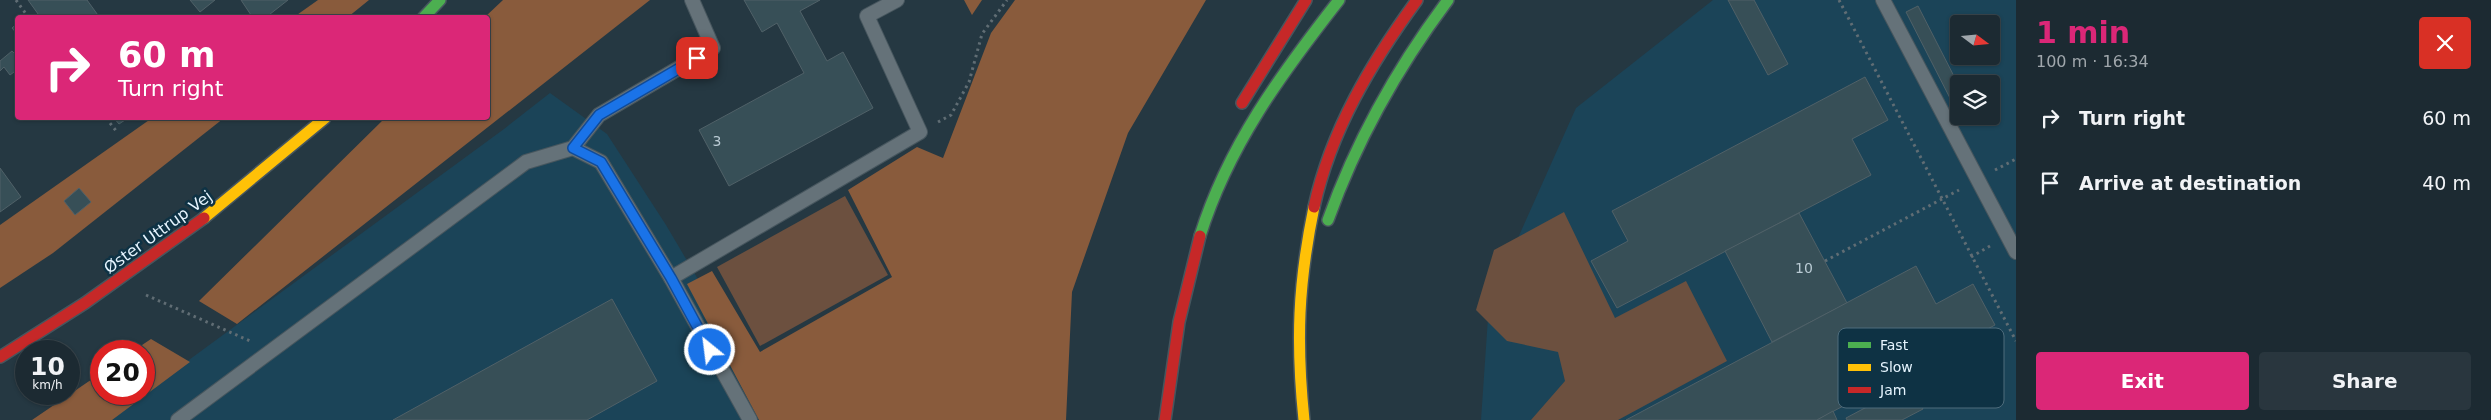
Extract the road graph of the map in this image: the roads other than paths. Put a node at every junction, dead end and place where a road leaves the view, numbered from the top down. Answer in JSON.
{"nodes":[{"id":1,"x":440,"y":0,"type":"edge"},
{"id":2,"x":692,"y":0,"type":"edge"},
{"id":3,"x":897,"y":0,"type":"edge"},
{"id":4,"x":1306,"y":0,"type":"edge"},
{"id":5,"x":1339,"y":0,"type":"edge"},
{"id":6,"x":1417,"y":0,"type":"edge"},
{"id":7,"x":1448,"y":0,"type":"edge"},
{"id":8,"x":1883,"y":0,"type":"edge"},
{"id":9,"x":426,"y":15,"type":"edge"},
{"id":10,"x":1235,"y":117,"type":"dead end"},
{"id":11,"x":322,"y":120,"type":"edge"},
{"id":12,"x":573,"y":148,"type":"junction"},
{"id":13,"x":1203,"y":194,"type":"dead end"},
{"id":14,"x":2016,"y":252,"type":"edge"},
{"id":15,"x":671,"y":278,"type":"junction"},
{"id":16,"x":1299,"y":296,"type":"junction"},
{"id":17,"x":1180,"y":309,"type":"junction"},
{"id":18,"x":0,"y":357,"type":"edge"},
{"id":19,"x":178,"y":420,"type":"edge"},
{"id":20,"x":750,"y":420,"type":"edge"},
{"id":21,"x":1165,"y":420,"type":"edge"},
{"id":22,"x":1304,"y":420,"type":"edge"}],
"edges":[{"from":1,"to":9,"type":"main road"},
{"from":2,"to":12,"type":"lane"},
{"from":3,"to":15,"type":"lane"},
{"from":4,"to":10,"type":"main road"},
{"from":5,"to":17,"type":"main road"},
{"from":6,"to":16,"type":"main road"},
{"from":7,"to":16,"type":"main road"},
{"from":8,"to":14,"type":"lane"},
{"from":11,"to":18,"type":"main road","name":"Øster Uttrup Vej"},
{"from":12,"to":15,"type":"lane"},
{"from":12,"to":19,"type":"lane"},
{"from":13,"to":17,"type":"main road"},
{"from":15,"to":20,"type":"lane"},
{"from":16,"to":22,"type":"main road"},
{"from":17,"to":21,"type":"main road"}]}
